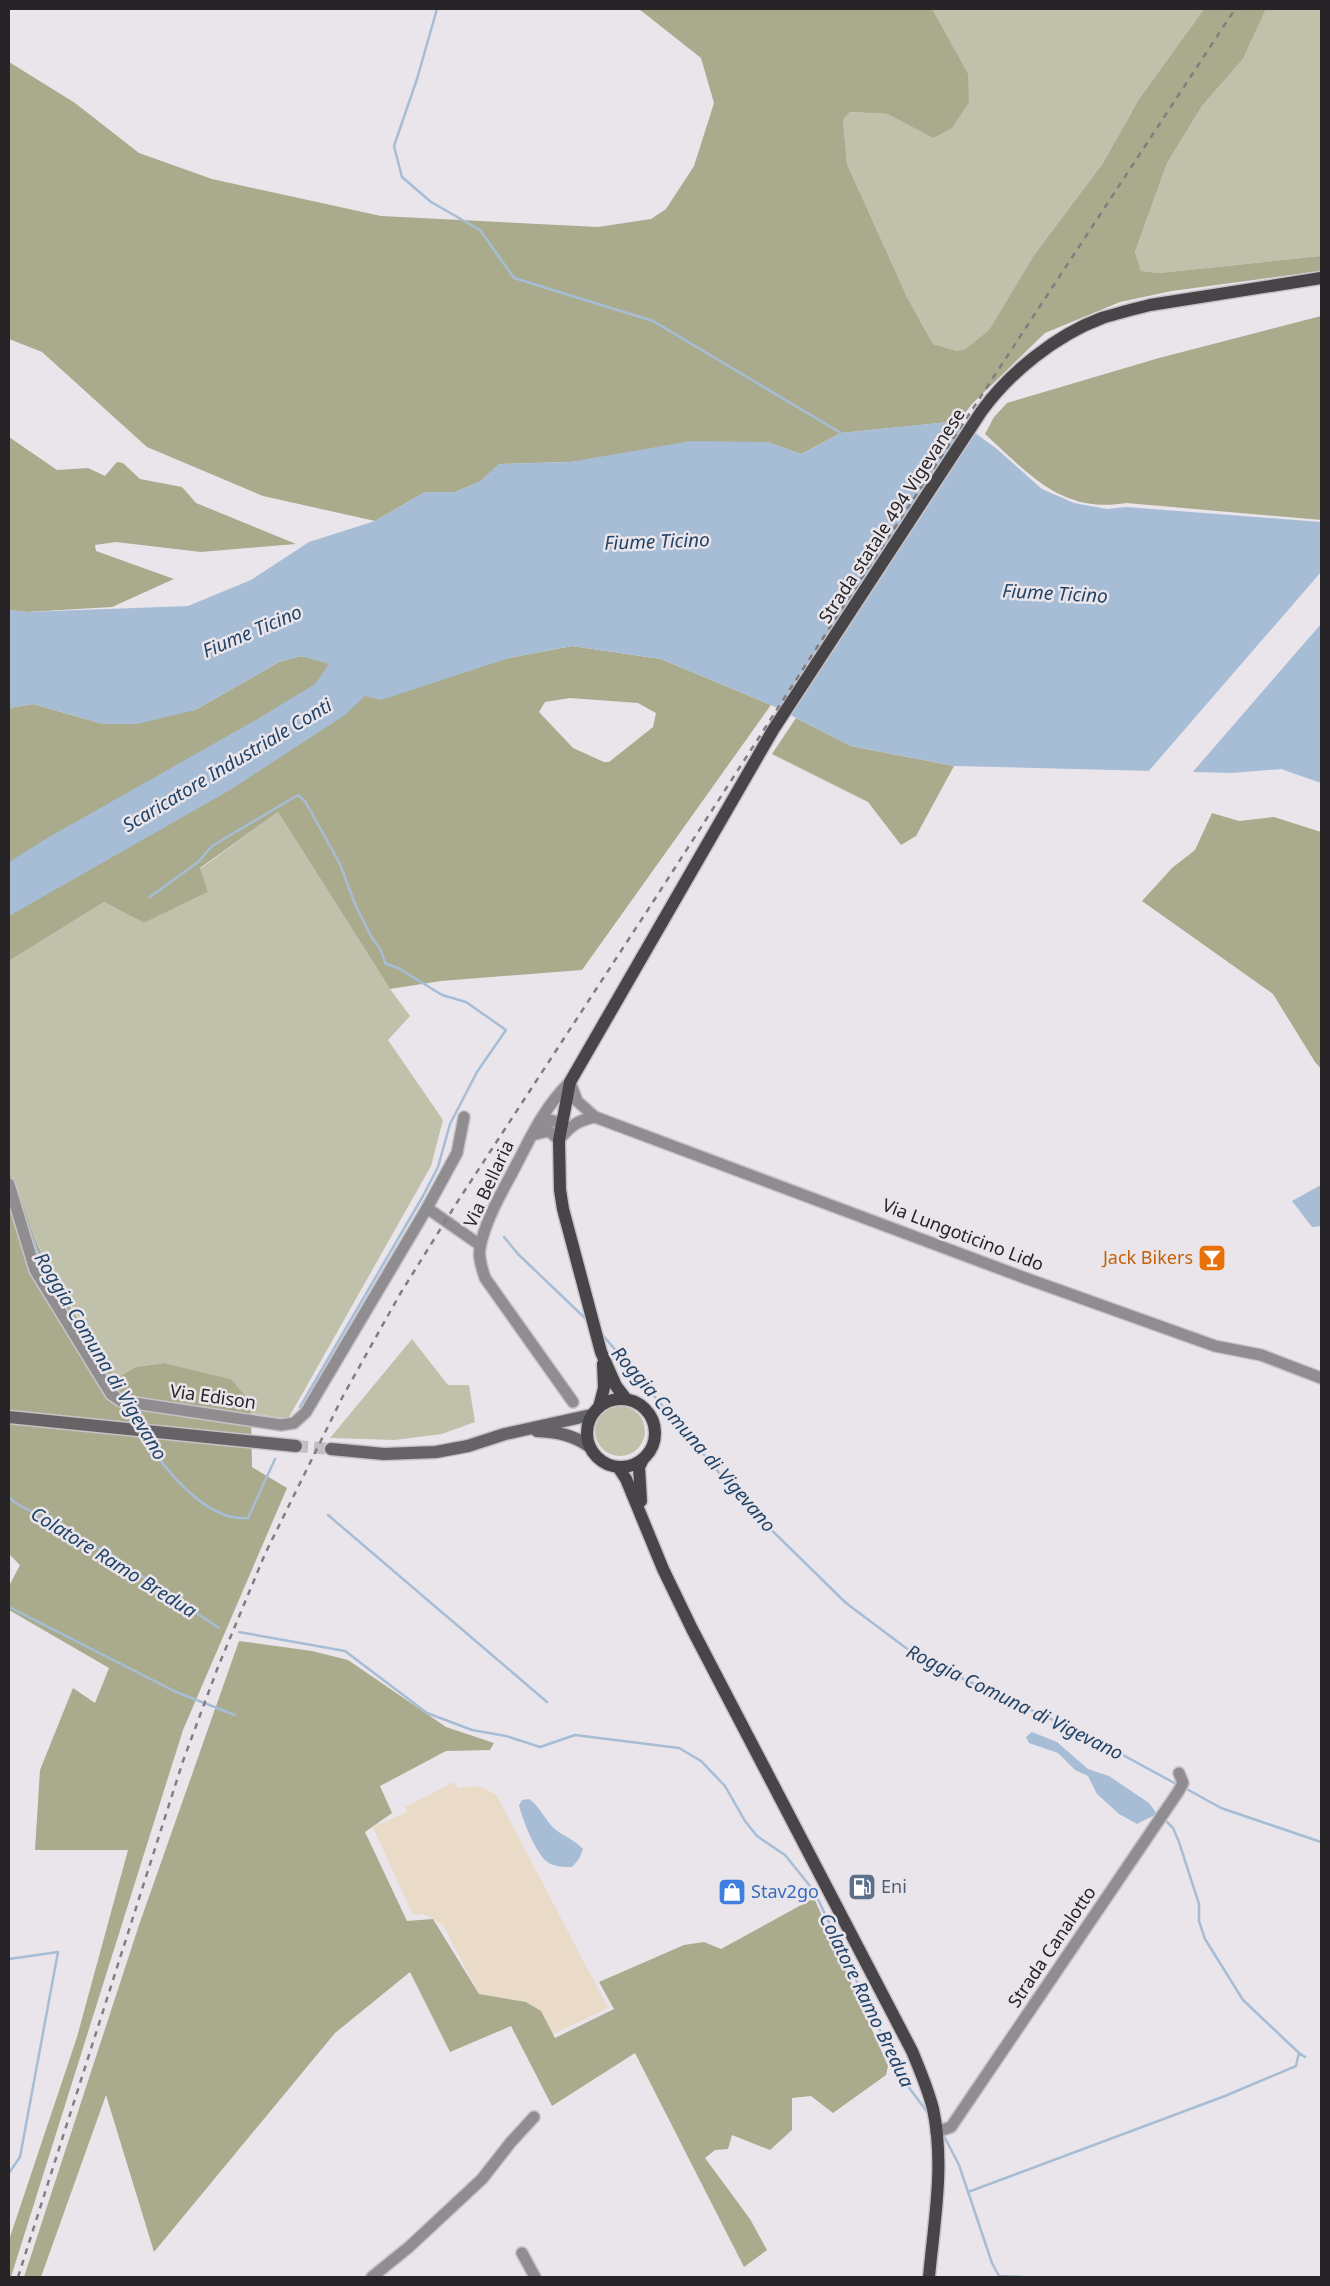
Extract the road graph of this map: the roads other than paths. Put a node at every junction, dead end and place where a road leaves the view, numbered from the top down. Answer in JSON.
{"nodes":[{"id":1,"x":1321,"y":278,"type":"edge"},
{"id":2,"x":570,"y":1082,"type":"junction"},
{"id":3,"x":464,"y":1117,"type":"dead end"},
{"id":4,"x":595,"y":1117,"type":"junction"},
{"id":5,"x":539,"y":1122,"type":"junction"},
{"id":6,"x":560,"y":1134,"type":"junction"},
{"id":7,"x":532,"y":1135,"type":"junction"},
{"id":8,"x":9,"y":1184,"type":"edge"},
{"id":9,"x":427,"y":1208,"type":"junction"},
{"id":10,"x":480,"y":1245,"type":"junction"},
{"id":11,"x":602,"y":1352,"type":"junction"},
{"id":12,"x":1321,"y":1378,"type":"edge"},
{"id":13,"x":626,"y":1399,"type":"junction"},
{"id":14,"x":573,"y":1402,"type":"dead end"},
{"id":15,"x":595,"y":1411,"type":"junction"},
{"id":16,"x":9,"y":1417,"type":"edge"},
{"id":17,"x":525,"y":1430,"type":"junction"},
{"id":18,"x":296,"y":1446,"type":"tunnel mouth"},
{"id":19,"x":590,"y":1447,"type":"junction"},
{"id":20,"x":331,"y":1449,"type":"tunnel mouth"},
{"id":21,"x":643,"y":1458,"type":"junction"},
{"id":22,"x":618,"y":1466,"type":"junction"},
{"id":23,"x":651,"y":1539,"type":"junction"},
{"id":24,"x":1181,"y":1782,"type":"dead end"},
{"id":25,"x":534,"y":2117,"type":"dead end"},
{"id":26,"x":938,"y":2130,"type":"junction"},
{"id":27,"x":522,"y":2253,"type":"dead end"},
{"id":28,"x":372,"y":2277,"type":"edge"},
{"id":29,"x":535,"y":2277,"type":"edge"},
{"id":30,"x":929,"y":2277,"type":"edge"}],
"edges":[{"from":1,"to":2,"type":"main road","name":"Strada statale 494 Vigevanese"},
{"from":2,"to":4,"type":"street"},
{"from":2,"to":5,"type":"street"},
{"from":2,"to":6,"type":"main road","name":"Strada statale 494 Vigevanese"},
{"from":3,"to":9,"type":"street","name":"Via Edison"},
{"from":4,"to":6,"type":"street"},
{"from":4,"to":12,"type":"street","name":"Via Lungoticino Lido"},
{"from":5,"to":6,"type":"street"},
{"from":5,"to":7,"type":"street"},
{"from":6,"to":7,"type":"street","name":"Via Bellaria"},
{"from":6,"to":11,"type":"main road","name":"Strada statale 494 Vigevanese"},
{"from":7,"to":10,"type":"street","name":"Via Bellaria"},
{"from":8,"to":9,"type":"street","name":"Via Edison"},
{"from":9,"to":10,"type":"street"},
{"from":10,"to":14,"type":"street","name":"Via Bellaria"},
{"from":11,"to":13,"type":"main road"},
{"from":11,"to":15,"type":"main road"},
{"from":13,"to":15,"type":"main road"},
{"from":13,"to":21,"type":"main road"},
{"from":15,"to":17,"type":"main road"},
{"from":15,"to":19,"type":"main road"},
{"from":16,"to":18,"type":"main road"},
{"from":17,"to":19,"type":"main road"},
{"from":17,"to":20,"type":"main road"},
{"from":19,"to":22,"type":"main road"},
{"from":21,"to":22,"type":"main road"},
{"from":21,"to":23,"type":"main road"},
{"from":22,"to":23,"type":"main road"},
{"from":23,"to":26,"type":"main road"},
{"from":24,"to":26,"type":"street","name":"Strada Canalotto"},
{"from":25,"to":28,"type":"street"},
{"from":26,"to":30,"type":"main road"},
{"from":27,"to":29,"type":"street"}]}
